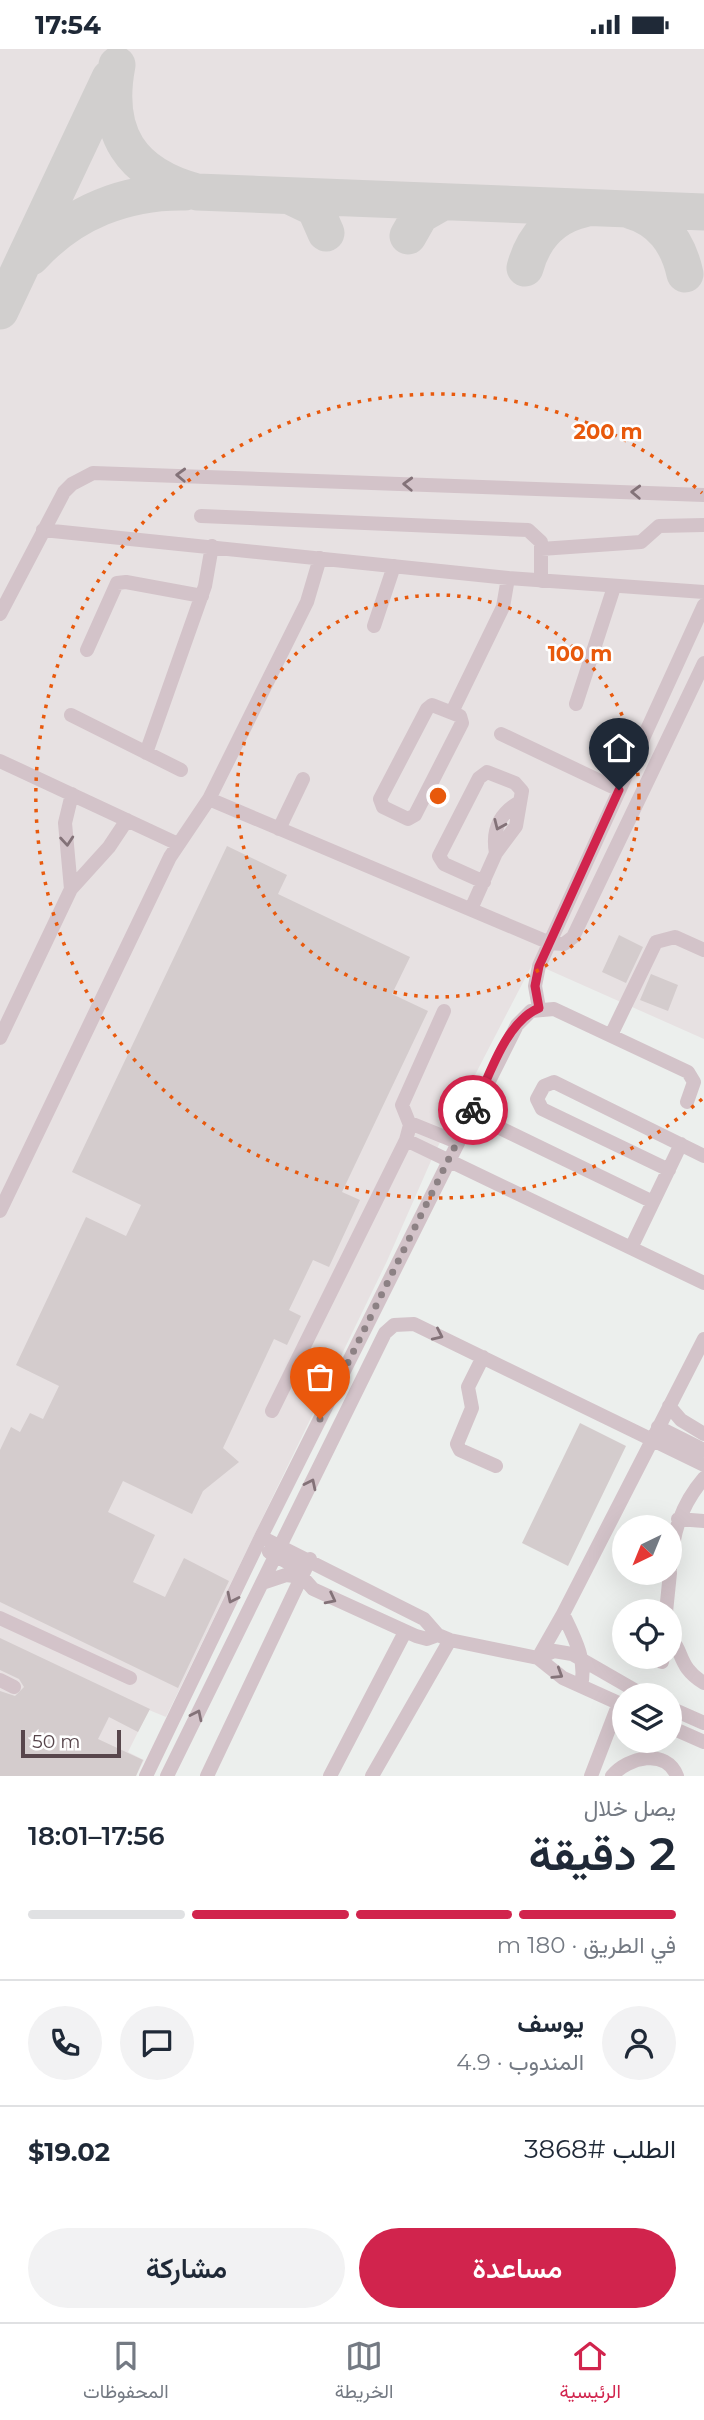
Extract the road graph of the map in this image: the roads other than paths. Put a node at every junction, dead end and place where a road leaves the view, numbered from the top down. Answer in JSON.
{"nodes":[{"id":1,"x":704,"y":495,"type":"edge"},
{"id":2,"x":201,"y":516,"type":"dead end"},
{"id":3,"x":704,"y":525,"type":"edge"},
{"id":4,"x":43,"y":530,"type":"junction"},
{"id":5,"x":212,"y":546,"type":"junction"},
{"id":6,"x":541,"y":549,"type":"junction"},
{"id":7,"x":320,"y":558,"type":"junction"},
{"id":8,"x":394,"y":566,"type":"junction"},
{"id":9,"x":508,"y":578,"type":"junction"},
{"id":10,"x":541,"y":581,"type":"junction"},
{"id":11,"x":614,"y":587,"type":"junction"},
{"id":12,"x":704,"y":592,"type":"edge"},
{"id":13,"x":202,"y":596,"type":"junction"},
{"id":14,"x":704,"y":605,"type":"edge"},
{"id":15,"x":0,"y":614,"type":"edge"},
{"id":16,"x":374,"y":626,"type":"dead end"},
{"id":17,"x":87,"y":650,"type":"dead end"},
{"id":18,"x":704,"y":663,"type":"edge"},
{"id":19,"x":576,"y":704,"type":"dead end"},
{"id":20,"x":452,"y":712,"type":"junction"},
{"id":21,"x":71,"y":715,"type":"dead end"},
{"id":22,"x":501,"y":734,"type":"dead end"},
{"id":23,"x":146,"y":753,"type":"junction"},
{"id":24,"x":0,"y":761,"type":"edge"},
{"id":25,"x":181,"y":770,"type":"dead end"},
{"id":26,"x":303,"y":779,"type":"dead end"},
{"id":27,"x":619,"y":790,"type":"junction"},
{"id":28,"x":72,"y":794,"type":"junction"},
{"id":29,"x":209,"y":799,"type":"junction"},
{"id":30,"x":127,"y":820,"type":"junction"},
{"id":31,"x":279,"y":829,"type":"junction"},
{"id":32,"x":178,"y":844,"type":"junction"},
{"id":33,"x":484,"y":882,"type":"junction"},
{"id":34,"x":71,"y":889,"type":"junction"},
{"id":35,"x":471,"y":909,"type":"junction"},
{"id":36,"x":550,"y":943,"type":"junction"},
{"id":37,"x":704,"y":950,"type":"edge"},
{"id":38,"x":539,"y":1008,"type":"junction"},
{"id":39,"x":444,"y":1011,"type":"dead end"},
{"id":40,"x":611,"y":1035,"type":"junction"},
{"id":41,"x":0,"y":1038,"type":"edge"},
{"id":42,"x":687,"y":1102,"type":"dead end"},
{"id":43,"x":471,"y":1114,"type":"junction"},
{"id":44,"x":410,"y":1123,"type":"junction"},
{"id":45,"x":406,"y":1140,"type":"junction"},
{"id":46,"x":457,"y":1142,"type":"junction"},
{"id":47,"x":681,"y":1144,"type":"junction"},
{"id":48,"x":704,"y":1156,"type":"edge"},
{"id":49,"x":448,"y":1160,"type":"junction"},
{"id":50,"x":669,"y":1170,"type":"junction"},
{"id":51,"x":653,"y":1202,"type":"junction"},
{"id":52,"x":0,"y":1211,"type":"edge"},
{"id":53,"x":631,"y":1248,"type":"junction"},
{"id":54,"x":704,"y":1283,"type":"edge"},
{"id":55,"x":704,"y":1339,"type":"edge"},
{"id":56,"x":482,"y":1357,"type":"junction"},
{"id":57,"x":669,"y":1406,"type":"junction"},
{"id":58,"x":272,"y":1411,"type":"dead end"},
{"id":59,"x":655,"y":1433,"type":"junction"},
{"id":60,"x":704,"y":1434,"type":"edge"},
{"id":61,"x":704,"y":1450,"type":"edge"},
{"id":62,"x":704,"y":1465,"type":"edge"},
{"id":63,"x":496,"y":1466,"type":"dead end"},
{"id":64,"x":704,"y":1478,"type":"edge"},
{"id":65,"x":680,"y":1515,"type":"edge"},
{"id":66,"x":682,"y":1519,"type":"edge"},
{"id":67,"x":704,"y":1521,"type":"edge"},
{"id":68,"x":259,"y":1542,"type":"junction"},
{"id":69,"x":278,"y":1550,"type":"junction"},
{"id":70,"x":310,"y":1559,"type":"junction"},
{"id":71,"x":302,"y":1577,"type":"junction"},
{"id":72,"x":262,"y":1583,"type":"junction"},
{"id":73,"x":564,"y":1614,"type":"junction"},
{"id":74,"x":0,"y":1618,"type":"edge"},
{"id":75,"x":405,"y":1632,"type":"junction"},
{"id":76,"x":444,"y":1638,"type":"junction"},
{"id":77,"x":538,"y":1658,"type":"junction"},
{"id":78,"x":582,"y":1659,"type":"junction"},
{"id":79,"x":682,"y":1662,"type":"edge"},
{"id":80,"x":130,"y":1678,"type":"dead end"},
{"id":81,"x":0,"y":1680,"type":"edge"},
{"id":82,"x":623,"y":1683,"type":"edge"},
{"id":83,"x":704,"y":1683,"type":"edge"},
{"id":84,"x":581,"y":1686,"type":"junction"},
{"id":85,"x":14,"y":1687,"type":"dead end"},
{"id":86,"x":612,"y":1700,"type":"edge"},
{"id":87,"x":682,"y":1713,"type":"edge"},
{"id":88,"x":704,"y":1723,"type":"edge"},
{"id":89,"x":612,"y":1727,"type":"edge"},
{"id":90,"x":682,"y":1732,"type":"edge"},
{"id":91,"x":704,"y":1742,"type":"edge"},
{"id":92,"x":146,"y":1776,"type":"edge"},
{"id":93,"x":167,"y":1776,"type":"edge"},
{"id":94,"x":207,"y":1776,"type":"edge"},
{"id":95,"x":330,"y":1776,"type":"edge"},
{"id":96,"x":372,"y":1776,"type":"edge"},
{"id":97,"x":591,"y":1776,"type":"edge"},
{"id":98,"x":612,"y":1776,"type":"edge"},
{"id":99,"x":677,"y":1776,"type":"edge"}],
"edges":[{"from":1,"to":4,"type":"street","one_way":true},
{"from":2,"to":6,"type":"street"},
{"from":3,"to":6,"type":"street"},
{"from":4,"to":5,"type":"street"},
{"from":4,"to":15,"type":"street"},
{"from":5,"to":7,"type":"street"},
{"from":5,"to":13,"type":"street"},
{"from":6,"to":10,"type":"street"},
{"from":7,"to":8,"type":"street"},
{"from":7,"to":29,"type":"street"},
{"from":8,"to":9,"type":"street"},
{"from":8,"to":16,"type":"street"},
{"from":9,"to":10,"type":"street"},
{"from":9,"to":20,"type":"street"},
{"from":10,"to":11,"type":"street"},
{"from":11,"to":12,"type":"street"},
{"from":11,"to":19,"type":"street"},
{"from":13,"to":17,"type":"street"},
{"from":13,"to":23,"type":"street"},
{"from":14,"to":27,"type":"street"},
{"from":18,"to":36,"type":"street"},
{"from":20,"to":20,"type":"street"},
{"from":21,"to":23,"type":"street"},
{"from":22,"to":27,"type":"street"},
{"from":23,"to":25,"type":"street"},
{"from":24,"to":28,"type":"street"},
{"from":26,"to":31,"type":"street"},
{"from":27,"to":36,"type":"street"},
{"from":28,"to":30,"type":"street"},
{"from":28,"to":34,"type":"street","one_way":true},
{"from":29,"to":31,"type":"street"},
{"from":29,"to":32,"type":"street"},
{"from":30,"to":32,"type":"street"},
{"from":30,"to":34,"type":"street"},
{"from":31,"to":35,"type":"street"},
{"from":32,"to":52,"type":"street"},
{"from":33,"to":33,"type":"street"},
{"from":33,"to":35,"type":"street"},
{"from":34,"to":41,"type":"street"},
{"from":35,"to":36,"type":"street"},
{"from":36,"to":38,"type":"street"},
{"from":37,"to":40,"type":"street"},
{"from":38,"to":40,"type":"street"},
{"from":38,"to":43,"type":"street"},
{"from":39,"to":44,"type":"street"},
{"from":40,"to":42,"type":"street"},
{"from":43,"to":46,"type":"street"},
{"from":43,"to":51,"type":"street"},
{"from":44,"to":45,"type":"street"},
{"from":44,"to":46,"type":"street"},
{"from":45,"to":49,"type":"street"},
{"from":45,"to":58,"type":"street"},
{"from":46,"to":49,"type":"street"},
{"from":47,"to":48,"type":"street"},
{"from":47,"to":50,"type":"street"},
{"from":47,"to":50,"type":"street"},
{"from":49,"to":53,"type":"street"},
{"from":49,"to":68,"type":"street"},
{"from":50,"to":51,"type":"street"},
{"from":51,"to":53,"type":"street"},
{"from":53,"to":54,"type":"street"},
{"from":55,"to":57,"type":"street"},
{"from":56,"to":59,"type":"street"},
{"from":56,"to":63,"type":"street"},
{"from":69,"to":56,"type":"street","one_way":true},
{"from":57,"to":59,"type":"street"},
{"from":57,"to":60,"type":"street"},
{"from":59,"to":61,"type":"street"},
{"from":59,"to":62,"type":"street"},
{"from":59,"to":73,"type":"street"},
{"from":64,"to":65,"type":"street"},
{"from":66,"to":67,"type":"street"},
{"from":68,"to":69,"type":"street"},
{"from":68,"to":92,"type":"street","one_way":true},
{"from":69,"to":70,"type":"street"},
{"from":69,"to":71,"type":"street"},
{"from":69,"to":72,"type":"street"},
{"from":70,"to":71,"type":"street"},
{"from":70,"to":76,"type":"street"},
{"from":71,"to":72,"type":"street"},
{"from":71,"to":75,"type":"street","one_way":true},
{"from":71,"to":94,"type":"street"},
{"from":93,"to":72,"type":"street","one_way":true},
{"from":73,"to":77,"type":"street"},
{"from":73,"to":78,"type":"street"},
{"from":74,"to":80,"type":"street"},
{"from":75,"to":76,"type":"street"},
{"from":75,"to":95,"type":"street"},
{"from":76,"to":77,"type":"street"},
{"from":76,"to":96,"type":"street"},
{"from":77,"to":78,"type":"street"},
{"from":77,"to":84,"type":"street","one_way":true},
{"from":78,"to":82,"type":"street"},
{"from":78,"to":84,"type":"street"},
{"from":79,"to":83,"type":"street"},
{"from":81,"to":85,"type":"street"},
{"from":84,"to":86,"type":"street"},
{"from":87,"to":88,"type":"street"},
{"from":89,"to":97,"type":"street"},
{"from":90,"to":91,"type":"street"},
{"from":98,"to":99,"type":"street"}]}
